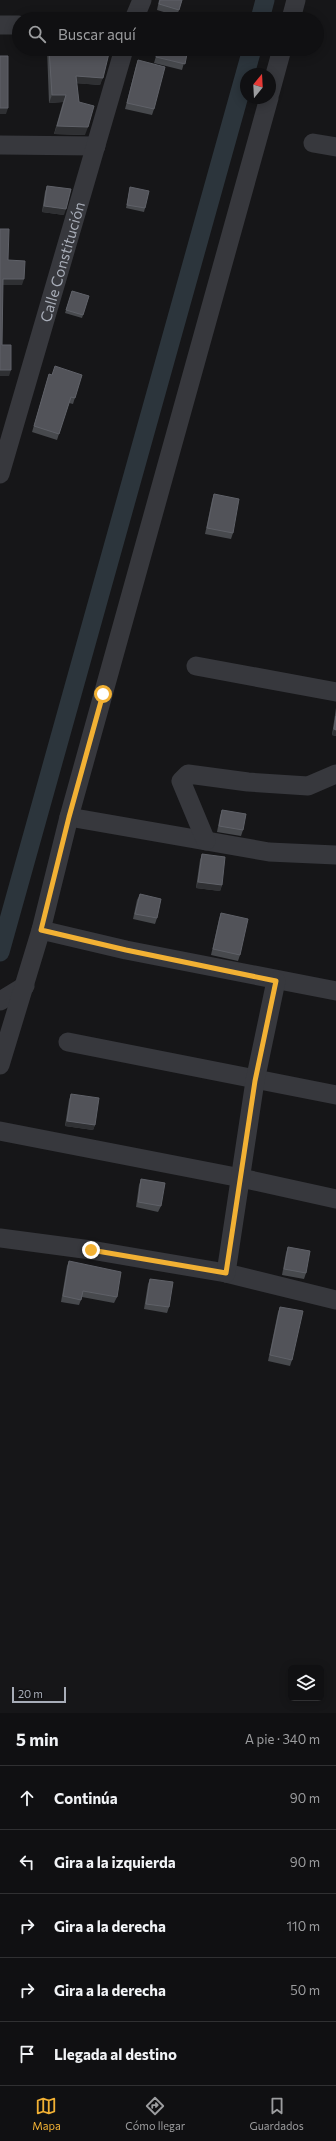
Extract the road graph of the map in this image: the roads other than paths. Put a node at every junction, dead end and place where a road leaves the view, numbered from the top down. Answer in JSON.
{"nodes":[{"id":1,"x":142,"y":0,"type":"edge"},
{"id":2,"x":296,"y":0,"type":"edge"},
{"id":3,"x":137,"y":12,"type":"edge"},
{"id":4,"x":293,"y":12,"type":"edge"},
{"id":5,"x":0,"y":25,"type":"edge"},
{"id":6,"x":12,"y":25,"type":"edge"},
{"id":7,"x":122,"y":56,"type":"edge"},
{"id":8,"x":280,"y":56,"type":"edge"},
{"id":9,"x":276,"y":71,"type":"edge"},
{"id":10,"x":267,"y":104,"type":"edge"},
{"id":11,"x":313,"y":143,"type":"dead end"},
{"id":12,"x":0,"y":145,"type":"edge"},
{"id":13,"x":96,"y":146,"type":"junction"},
{"id":14,"x":336,"y":147,"type":"edge"},
{"id":15,"x":0,"y":474,"type":"edge"},
{"id":16,"x":196,"y":666,"type":"dead end"},
{"id":17,"x":336,"y":692,"type":"edge"},
{"id":18,"x":336,"y":774,"type":"edge"},
{"id":19,"x":69,"y":817,"type":"junction"},
{"id":20,"x":206,"y":841,"type":"junction"},
{"id":21,"x":336,"y":855,"type":"edge"},
{"id":22,"x":41,"y":930,"type":"junction"},
{"id":23,"x":276,"y":981,"type":"junction"},
{"id":24,"x":336,"y":992,"type":"edge"},
{"id":25,"x":12,"y":995,"type":"edge"},
{"id":26,"x":68,"y":1042,"type":"dead end"},
{"id":27,"x":0,"y":1065,"type":"edge"},
{"id":28,"x":255,"y":1081,"type":"junction"},
{"id":29,"x":336,"y":1095,"type":"edge"},
{"id":30,"x":0,"y":1130,"type":"edge"},
{"id":31,"x":241,"y":1178,"type":"junction"},
{"id":32,"x":336,"y":1199,"type":"edge"},
{"id":33,"x":0,"y":1238,"type":"edge"},
{"id":34,"x":226,"y":1273,"type":"junction"},
{"id":35,"x":336,"y":1300,"type":"edge"}],
"edges":[{"from":1,"to":3,"type":"street"},
{"from":2,"to":4,"type":"street"},
{"from":5,"to":6,"type":"street"},
{"from":7,"to":13,"type":"street","name":"Calle Constitución"},
{"from":8,"to":9,"type":"street"},
{"from":10,"to":19,"type":"street"},
{"from":11,"to":14,"type":"street"},
{"from":12,"to":13,"type":"street"},
{"from":13,"to":15,"type":"street","name":"Calle Constitución"},
{"from":16,"to":17,"type":"street"},
{"from":18,"to":20,"type":"street"},
{"from":19,"to":20,"type":"street"},
{"from":19,"to":22,"type":"street"},
{"from":20,"to":21,"type":"street"},
{"from":22,"to":23,"type":"street"},
{"from":22,"to":25,"type":"street"},
{"from":23,"to":24,"type":"street"},
{"from":23,"to":28,"type":"street"},
{"from":25,"to":27,"type":"street"},
{"from":26,"to":28,"type":"street"},
{"from":28,"to":29,"type":"street"},
{"from":28,"to":31,"type":"street"},
{"from":30,"to":31,"type":"street"},
{"from":31,"to":32,"type":"street"},
{"from":31,"to":34,"type":"street"},
{"from":33,"to":34,"type":"street"},
{"from":34,"to":35,"type":"street"}]}
